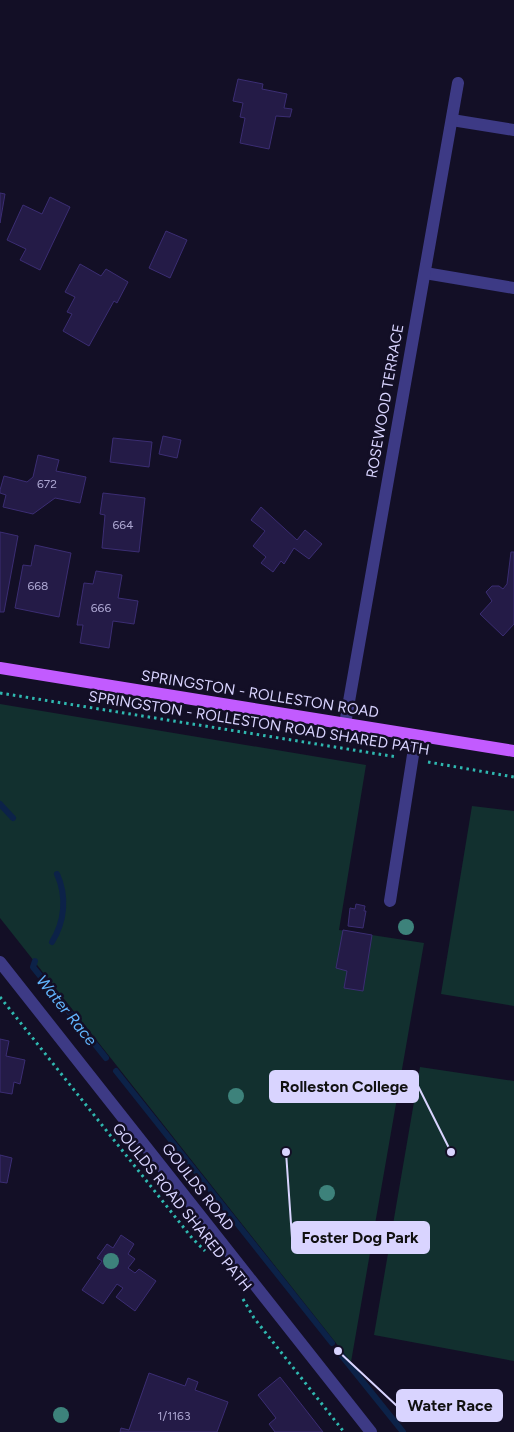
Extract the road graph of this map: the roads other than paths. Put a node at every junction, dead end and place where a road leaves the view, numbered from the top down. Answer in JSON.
{"nodes":[{"id":1,"x":458,"y":83,"type":"dead end"},
{"id":2,"x":452,"y":120,"type":"junction"},
{"id":3,"x":514,"y":130,"type":"edge"},
{"id":4,"x":425,"y":273,"type":"junction"},
{"id":5,"x":514,"y":288,"type":"edge"},
{"id":6,"x":0,"y":668,"type":"edge"},
{"id":7,"x":345,"y":724,"type":"junction"},
{"id":8,"x":416,"y":736,"type":"junction"},
{"id":9,"x":514,"y":751,"type":"edge"},
{"id":10,"x":390,"y":901,"type":"dead end"},
{"id":11,"x":0,"y":962,"type":"edge"},
{"id":12,"x":372,"y":1432,"type":"edge"}],
"edges":[{"from":1,"to":2,"type":"street","name":"ROSEWOOD TERRACE"},
{"from":2,"to":3,"type":"street"},
{"from":2,"to":4,"type":"street","name":"ROSEWOOD TERRACE"},
{"from":4,"to":5,"type":"street"},
{"from":4,"to":7,"type":"street","name":"ROSEWOOD TERRACE"},
{"from":6,"to":7,"type":"main road","name":"SPRINGSTON - ROLLESTON ROAD"},
{"from":7,"to":8,"type":"main road","name":"SPRINGSTON - ROLLESTON ROAD"},
{"from":8,"to":9,"type":"main road","name":"SPRINGSTON - ROLLESTON ROAD"},
{"from":8,"to":10,"type":"street"},
{"from":11,"to":12,"type":"street","name":"GOULDS ROAD"}]}
